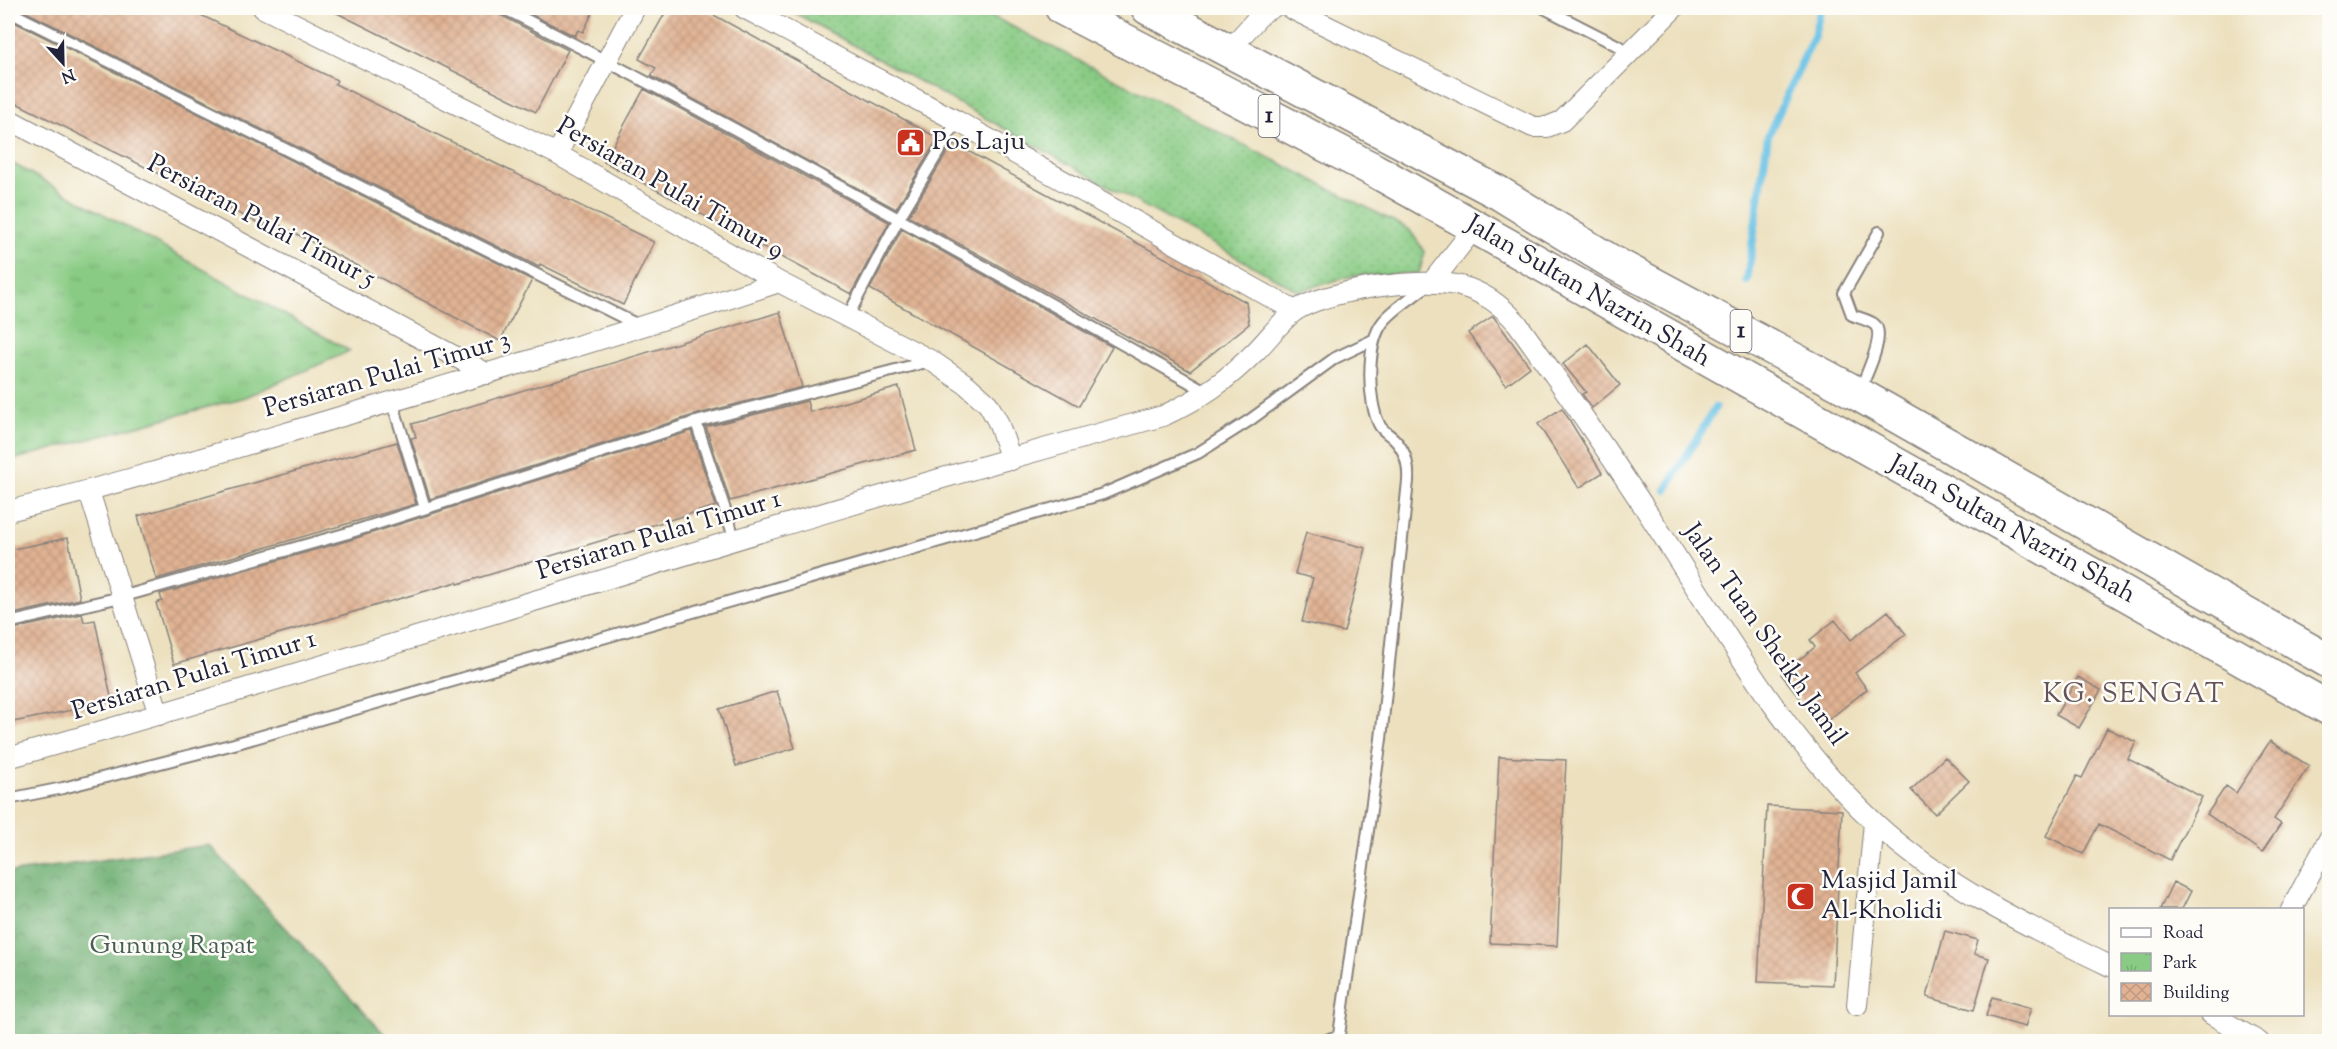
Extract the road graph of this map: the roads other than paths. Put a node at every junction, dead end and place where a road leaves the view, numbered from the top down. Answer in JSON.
{"nodes":[{"id":1,"x":263,"y":8,"type":"edge"},
{"id":2,"x":503,"y":8,"type":"edge"},
{"id":3,"x":635,"y":8,"type":"edge"},
{"id":4,"x":744,"y":8,"type":"edge"},
{"id":5,"x":1062,"y":8,"type":"edge"},
{"id":6,"x":1148,"y":8,"type":"edge"},
{"id":7,"x":1290,"y":8,"type":"edge"},
{"id":8,"x":1544,"y":8,"type":"edge"},
{"id":9,"x":1674,"y":8,"type":"edge"},
{"id":10,"x":1265,"y":9,"type":"edge"},
{"id":11,"x":8,"y":11,"type":"edge"},
{"id":12,"x":1230,"y":50,"type":"junction"},
{"id":13,"x":1630,"y":52,"type":"junction"},
{"id":14,"x":608,"y":61,"type":"junction"},
{"id":15,"x":8,"y":118,"type":"edge"},
{"id":16,"x":957,"y":121,"type":"junction"},
{"id":17,"x":1378,"y":127,"type":"junction"},
{"id":18,"x":557,"y":154,"type":"junction"},
{"id":19,"x":899,"y":218,"type":"junction"},
{"id":20,"x":1475,"y":227,"type":"junction"},
{"id":21,"x":1879,"y":232,"type":"dead end"},
{"id":22,"x":1610,"y":261,"type":"junction"},
{"id":23,"x":780,"y":282,"type":"junction"},
{"id":24,"x":1432,"y":282,"type":"junction"},
{"id":25,"x":1295,"y":311,"type":"junction"},
{"id":26,"x":848,"y":316,"type":"junction"},
{"id":27,"x":643,"y":328,"type":"junction"},
{"id":28,"x":1373,"y":340,"type":"junction"},
{"id":29,"x":932,"y":361,"type":"junction"},
{"id":30,"x":488,"y":374,"type":"junction"},
{"id":31,"x":1209,"y":393,"type":"junction"},
{"id":32,"x":1858,"y":394,"type":"junction"},
{"id":33,"x":392,"y":401,"type":"junction"},
{"id":34,"x":696,"y":422,"type":"junction"},
{"id":35,"x":1011,"y":460,"type":"junction"},
{"id":36,"x":89,"y":491,"type":"junction"},
{"id":37,"x":425,"y":508,"type":"junction"},
{"id":38,"x":8,"y":511,"type":"edge"},
{"id":39,"x":735,"y":540,"type":"junction"},
{"id":40,"x":121,"y":597,"type":"junction"},
{"id":41,"x":8,"y":623,"type":"edge"},
{"id":42,"x":2330,"y":662,"type":"edge"},
{"id":43,"x":2330,"y":709,"type":"edge"},
{"id":44,"x":159,"y":715,"type":"junction"},
{"id":45,"x":8,"y":758,"type":"edge"},
{"id":46,"x":8,"y":799,"type":"edge"},
{"id":47,"x":1874,"y":822,"type":"junction"},
{"id":48,"x":2330,"y":837,"type":"edge"},
{"id":49,"x":2292,"y":908,"type":"edge"},
{"id":50,"x":2109,"y":965,"type":"edge"},
{"id":51,"x":1857,"y":1005,"type":"dead end"},
{"id":52,"x":2233,"y":1019,"type":"edge"},
{"id":53,"x":1339,"y":1038,"type":"edge"},
{"id":54,"x":1322,"y":1041,"type":"edge"},
{"id":55,"x":2259,"y":1041,"type":"edge"}],
"edges":[{"from":1,"to":18,"type":"street","name":"Persiaran Pulai Timur 9"},
{"from":2,"to":14,"type":"lane"},
{"from":3,"to":14,"type":"street"},
{"from":4,"to":16,"type":"street"},
{"from":5,"to":20,"type":"highway","name":"Jalan Sultan Nazrin Shah","number":"1"},
{"from":6,"to":12,"type":"highway","name":"Jalan Sultan Nazrin Shah","number":"1"},
{"from":7,"to":13,"type":"street"},
{"from":8,"to":13,"type":"lane"},
{"from":9,"to":13,"type":"street"},
{"from":10,"to":12,"type":"street"},
{"from":11,"to":27,"type":"lane"},
{"from":12,"to":17,"type":"highway","name":"Jalan Sultan Nazrin Shah","number":"1"},
{"from":14,"to":18,"type":"street"},
{"from":14,"to":19,"type":"lane"},
{"from":15,"to":30,"type":"street","name":"Persiaran Pulai Timur 5"},
{"from":16,"to":19,"type":"lane"},
{"from":16,"to":25,"type":"street"},
{"from":17,"to":20,"type":"highway"},
{"from":17,"to":22,"type":"highway","name":"Jalan Sultan Nazrin Shah","number":"1"},
{"from":18,"to":23,"type":"street","name":"Persiaran Pulai Timur 9"},
{"from":19,"to":26,"type":"lane"},
{"from":19,"to":31,"type":"lane"},
{"from":20,"to":22,"type":"highway"},
{"from":20,"to":24,"type":"street"},
{"from":20,"to":43,"type":"highway","name":"Jalan Sultan Nazrin Shah","number":"1"},
{"from":21,"to":32,"type":"lane"},
{"from":22,"to":32,"type":"highway","name":"Jalan Sultan Nazrin Shah","number":"1"},
{"from":23,"to":26,"type":"street","name":"Persiaran Pulai Timur 9"},
{"from":23,"to":27,"type":"street","name":"Persiaran Pulai Timur 3"},
{"from":24,"to":25,"type":"street","name":"Jalan Tuan Sheikh Jamil"},
{"from":24,"to":28,"type":"lane"},
{"from":24,"to":47,"type":"street","name":"Jalan Tuan Sheikh Jamil"},
{"from":25,"to":31,"type":"street","name":"Persiaran Pulai Timur 1"},
{"from":26,"to":29,"type":"street","name":"Persiaran Pulai Timur 9"},
{"from":27,"to":30,"type":"street","name":"Persiaran Pulai Timur 3"},
{"from":28,"to":46,"type":"lane"},
{"from":28,"to":53,"type":"lane"},
{"from":29,"to":34,"type":"lane"},
{"from":29,"to":35,"type":"street","name":"Persiaran Pulai Timur 9"},
{"from":30,"to":33,"type":"street","name":"Persiaran Pulai Timur 3"},
{"from":31,"to":35,"type":"street","name":"Persiaran Pulai Timur 1"},
{"from":32,"to":42,"type":"highway","name":"Jalan Sultan Nazrin Shah","number":"1"},
{"from":33,"to":36,"type":"street","name":"Persiaran Pulai Timur 3"},
{"from":33,"to":37,"type":"lane"},
{"from":34,"to":37,"type":"lane"},
{"from":34,"to":39,"type":"lane"},
{"from":35,"to":39,"type":"street","name":"Persiaran Pulai Timur 1"},
{"from":36,"to":38,"type":"street","name":"Persiaran Pulai Timur 3"},
{"from":36,"to":40,"type":"street"},
{"from":37,"to":40,"type":"lane"},
{"from":39,"to":44,"type":"street","name":"Persiaran Pulai Timur 1"},
{"from":40,"to":41,"type":"lane"},
{"from":40,"to":44,"type":"street"},
{"from":44,"to":45,"type":"street","name":"Persiaran Pulai Timur 1"},
{"from":47,"to":50,"type":"street","name":"Jalan Tuan Sheikh Jamil"},
{"from":47,"to":51,"type":"street"},
{"from":48,"to":49,"type":"street"},
{"from":52,"to":55,"type":"street"},
{"from":53,"to":54,"type":"lane"}]}
